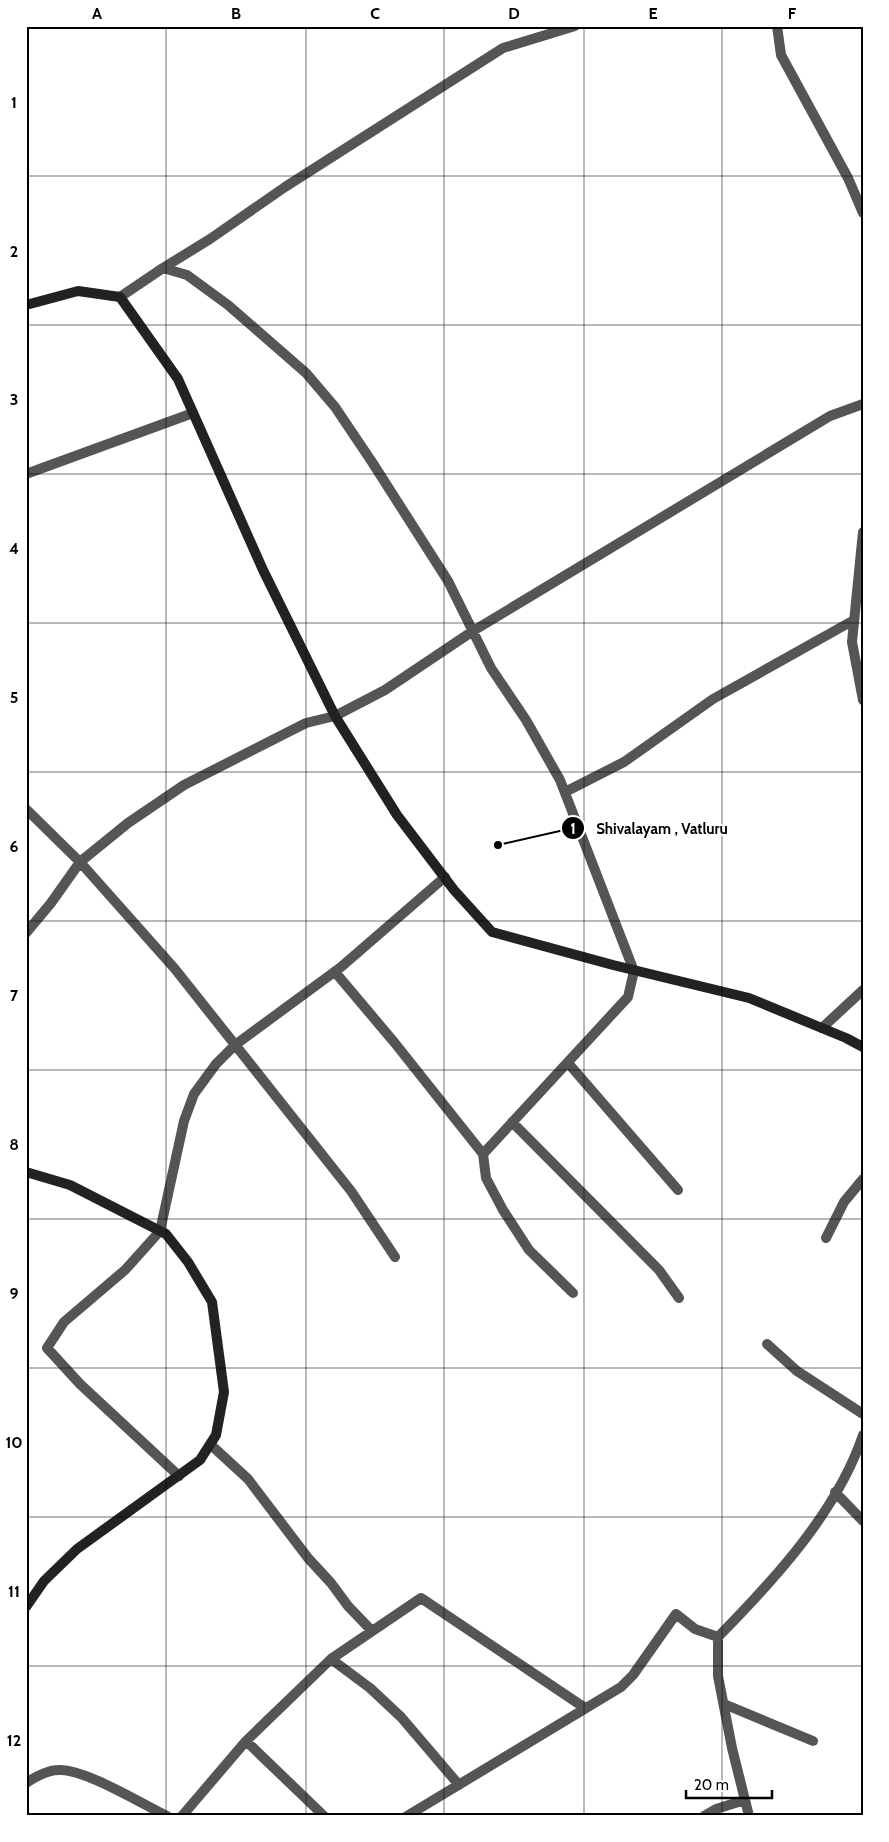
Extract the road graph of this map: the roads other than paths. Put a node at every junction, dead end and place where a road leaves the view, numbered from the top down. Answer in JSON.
{"nodes":[{"id":1,"x":575,"y":26,"type":"edge"},
{"id":2,"x":777,"y":26,"type":"edge"},
{"id":3,"x":863,"y":213,"type":"edge"},
{"id":4,"x":164,"y":268,"type":"junction"},
{"id":5,"x":120,"y":297,"type":"junction"},
{"id":6,"x":26,"y":305,"type":"edge"},
{"id":7,"x":863,"y":404,"type":"edge"},
{"id":8,"x":194,"y":413,"type":"junction"},
{"id":9,"x":26,"y":474,"type":"edge"},
{"id":10,"x":863,"y":532,"type":"edge"},
{"id":11,"x":854,"y":620,"type":"junction"},
{"id":12,"x":473,"y":631,"type":"junction"},
{"id":13,"x":863,"y":700,"type":"edge"},
{"id":14,"x":335,"y":716,"type":"junction"},
{"id":15,"x":565,"y":792,"type":"junction"},
{"id":16,"x":26,"y":809,"type":"edge"},
{"id":17,"x":80,"y":862,"type":"junction"},
{"id":18,"x":445,"y":877,"type":"junction"},
{"id":19,"x":26,"y":933,"type":"edge"},
{"id":20,"x":634,"y":971,"type":"junction"},
{"id":21,"x":335,"y":972,"type":"junction"},
{"id":22,"x":863,"y":990,"type":"edge"},
{"id":23,"x":822,"y":1028,"type":"junction"},
{"id":24,"x":235,"y":1045,"type":"junction"},
{"id":25,"x":863,"y":1047,"type":"edge"},
{"id":26,"x":568,"y":1063,"type":"junction"},
{"id":27,"x":512,"y":1122,"type":"junction"},
{"id":28,"x":483,"y":1154,"type":"junction"},
{"id":29,"x":26,"y":1172,"type":"edge"},
{"id":30,"x":863,"y":1179,"type":"edge"},
{"id":31,"x":678,"y":1190,"type":"dead end"},
{"id":32,"x":160,"y":1231,"type":"junction"},
{"id":33,"x":826,"y":1238,"type":"dead end"},
{"id":34,"x":395,"y":1257,"type":"dead end"},
{"id":35,"x":573,"y":1293,"type":"dead end"},
{"id":36,"x":679,"y":1298,"type":"dead end"},
{"id":37,"x":767,"y":1344,"type":"dead end"},
{"id":38,"x":863,"y":1414,"type":"edge"},
{"id":39,"x":863,"y":1435,"type":"edge"},
{"id":40,"x":211,"y":1444,"type":"junction"},
{"id":41,"x":179,"y":1476,"type":"junction"},
{"id":42,"x":835,"y":1492,"type":"junction"},
{"id":43,"x":863,"y":1521,"type":"edge"},
{"id":44,"x":26,"y":1607,"type":"edge"},
{"id":45,"x":371,"y":1630,"type":"junction"},
{"id":46,"x":718,"y":1637,"type":"junction"},
{"id":47,"x":331,"y":1659,"type":"junction"},
{"id":48,"x":724,"y":1704,"type":"junction"},
{"id":49,"x":585,"y":1708,"type":"junction"},
{"id":50,"x":246,"y":1741,"type":"junction"},
{"id":51,"x":813,"y":1741,"type":"dead end"},
{"id":52,"x":26,"y":1783,"type":"edge"},
{"id":53,"x":459,"y":1786,"type":"junction"},
{"id":54,"x":745,"y":1800,"type":"junction"},
{"id":55,"x":167,"y":1816,"type":"edge"},
{"id":56,"x":182,"y":1816,"type":"edge"},
{"id":57,"x":324,"y":1816,"type":"edge"},
{"id":58,"x":407,"y":1816,"type":"edge"},
{"id":59,"x":704,"y":1816,"type":"edge"},
{"id":60,"x":748,"y":1816,"type":"edge"}],
"edges":[{"from":1,"to":4,"type":"street"},
{"from":2,"to":3,"type":"street"},
{"from":4,"to":5,"type":"street"},
{"from":4,"to":12,"type":"street"},
{"from":5,"to":6,"type":"street"},
{"from":5,"to":8,"type":"street"},
{"from":7,"to":12,"type":"street"},
{"from":8,"to":9,"type":"street"},
{"from":8,"to":14,"type":"street"},
{"from":10,"to":11,"type":"street"},
{"from":11,"to":13,"type":"street"},
{"from":11,"to":15,"type":"street"},
{"from":12,"to":14,"type":"street"},
{"from":12,"to":15,"type":"street"},
{"from":14,"to":17,"type":"street"},
{"from":14,"to":18,"type":"street"},
{"from":15,"to":20,"type":"street"},
{"from":16,"to":17,"type":"street"},
{"from":17,"to":19,"type":"street"},
{"from":17,"to":24,"type":"street"},
{"from":18,"to":20,"type":"street"},
{"from":18,"to":21,"type":"street"},
{"from":20,"to":23,"type":"street"},
{"from":20,"to":26,"type":"street"},
{"from":21,"to":24,"type":"street"},
{"from":21,"to":28,"type":"street"},
{"from":22,"to":23,"type":"street"},
{"from":23,"to":25,"type":"street"},
{"from":24,"to":32,"type":"street"},
{"from":24,"to":34,"type":"street"},
{"from":26,"to":27,"type":"street"},
{"from":26,"to":31,"type":"street"},
{"from":27,"to":28,"type":"street"},
{"from":27,"to":36,"type":"street"},
{"from":28,"to":35,"type":"street"},
{"from":29,"to":32,"type":"street"},
{"from":30,"to":33,"type":"street"},
{"from":32,"to":40,"type":"street"},
{"from":32,"to":41,"type":"street"},
{"from":37,"to":38,"type":"street"},
{"from":39,"to":42,"type":"street"},
{"from":40,"to":41,"type":"street"},
{"from":40,"to":45,"type":"street"},
{"from":41,"to":44,"type":"street"},
{"from":42,"to":43,"type":"street"},
{"from":42,"to":46,"type":"street"},
{"from":45,"to":47,"type":"street"},
{"from":45,"to":49,"type":"street"},
{"from":46,"to":48,"type":"street"},
{"from":46,"to":49,"type":"street"},
{"from":47,"to":50,"type":"street"},
{"from":47,"to":53,"type":"street"},
{"from":48,"to":51,"type":"street"},
{"from":48,"to":54,"type":"street"},
{"from":49,"to":53,"type":"street"},
{"from":50,"to":56,"type":"street"},
{"from":50,"to":57,"type":"street"},
{"from":52,"to":55,"type":"street"},
{"from":53,"to":58,"type":"street"},
{"from":54,"to":59,"type":"street"},
{"from":54,"to":60,"type":"street"}]}
